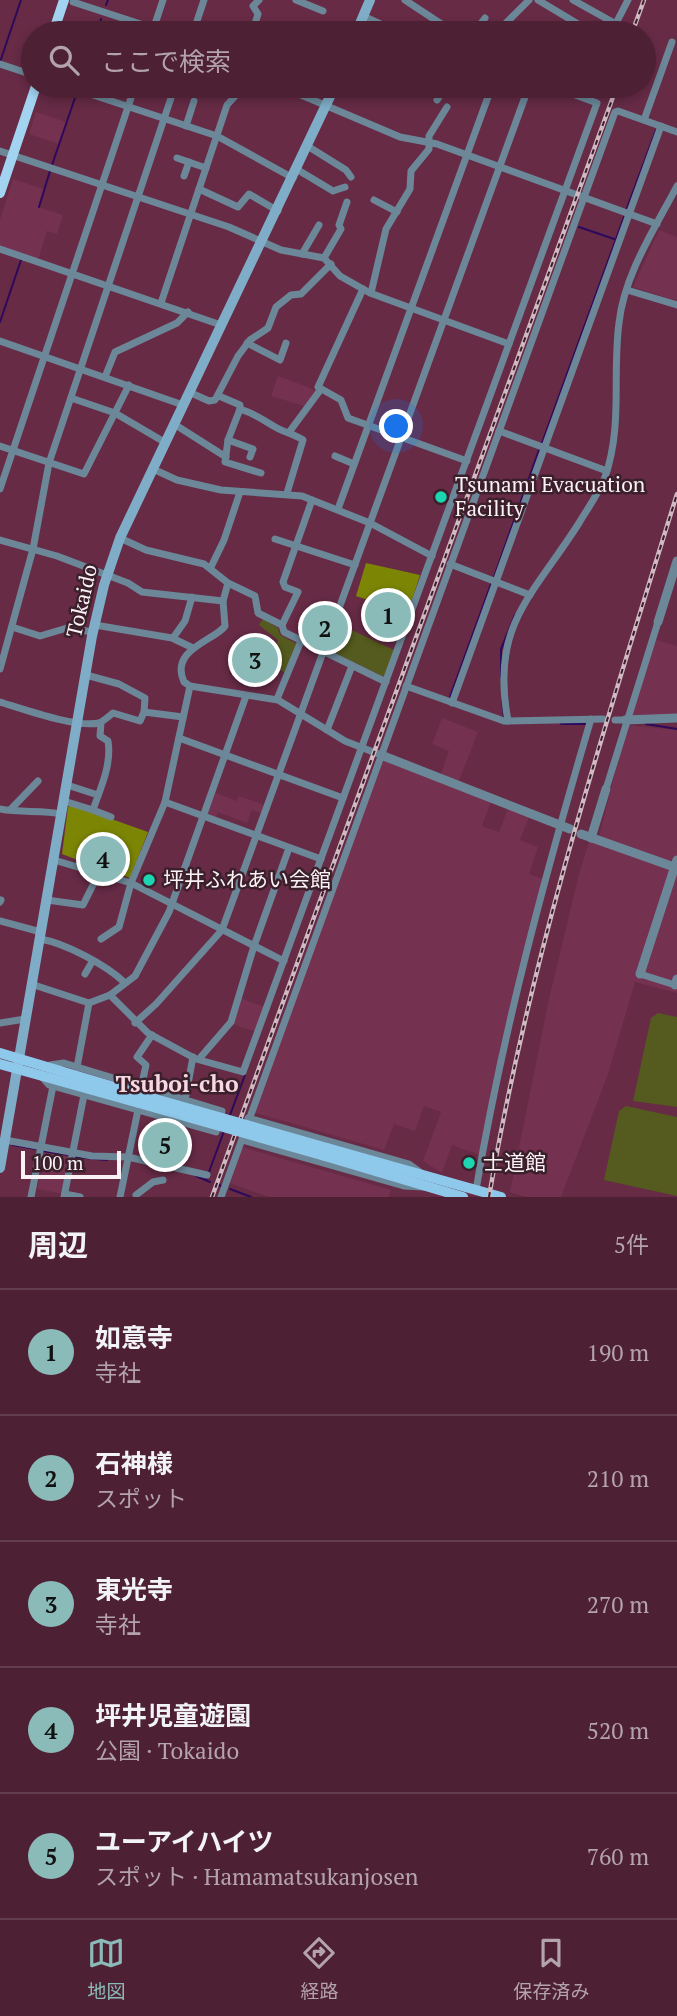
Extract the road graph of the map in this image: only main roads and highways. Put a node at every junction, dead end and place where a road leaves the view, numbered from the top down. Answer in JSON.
{"nodes":[{"id":1,"x":370,"y":0,"type":"edge"},
{"id":2,"x":64,"y":1,"type":"edge"},
{"id":3,"x":57,"y":21,"type":"edge"},
{"id":4,"x":361,"y":21,"type":"edge"},
{"id":5,"x":32,"y":98,"type":"edge"},
{"id":6,"x":330,"y":98,"type":"edge"},
{"id":7,"x":0,"y":193,"type":"edge"},
{"id":8,"x":0,"y":1053,"type":"edge"},
{"id":9,"x":0,"y":1064,"type":"edge"},
{"id":10,"x":18,"y":1064,"type":"junction"},
{"id":11,"x":3,"y":1144,"type":"edge"},
{"id":12,"x":0,"y":1168,"type":"edge"},
{"id":13,"x":425,"y":1181,"type":"junction"},
{"id":14,"x":464,"y":1197,"type":"edge"},
{"id":15,"x":501,"y":1197,"type":"edge"}],
"edges":[{"from":1,"to":4,"type":"main road"},
{"from":2,"to":3,"type":"highway"},
{"from":5,"to":7,"type":"highway"},
{"from":6,"to":10,"type":"main road","name":"Tokaido"},
{"from":8,"to":10,"type":"main road"},
{"from":9,"to":10,"type":"main road"},
{"from":10,"to":11,"type":"main road","name":"Tokaido"},
{"from":10,"to":13,"type":"main road","bridge":true},
{"from":11,"to":12,"type":"main road","name":"Tokaido"},
{"from":13,"to":14,"type":"main road"},
{"from":13,"to":15,"type":"main road"}]}
